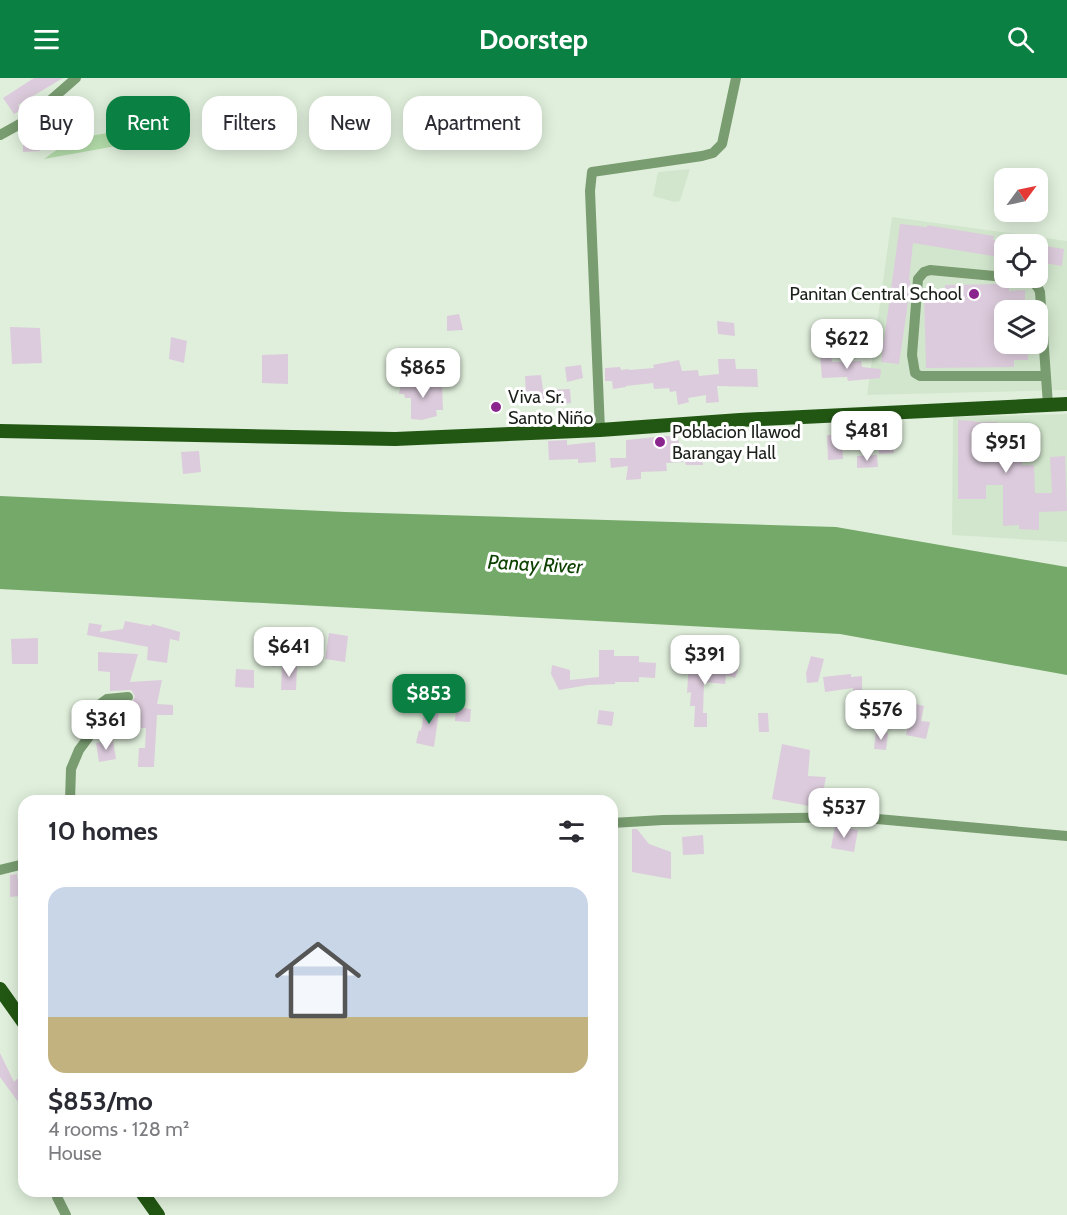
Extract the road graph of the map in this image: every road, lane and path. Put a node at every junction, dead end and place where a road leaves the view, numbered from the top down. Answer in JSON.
{"nodes":[{"id":1,"x":76,"y":78,"type":"edge"},
{"id":2,"x":736,"y":78,"type":"edge"},
{"id":3,"x":0,"y":135,"type":"edge"},
{"id":4,"x":994,"y":277,"type":"edge"},
{"id":5,"x":1038,"y":288,"type":"edge"},
{"id":6,"x":1046,"y":376,"type":"junction"},
{"id":7,"x":1067,"y":404,"type":"edge"},
{"id":8,"x":1048,"y":405,"type":"junction"},
{"id":9,"x":600,"y":430,"type":"junction"},
{"id":10,"x":0,"y":431,"type":"edge"},
{"id":11,"x":128,"y":697,"type":"dead end"},
{"id":12,"x":70,"y":795,"type":"edge"},
{"id":13,"x":618,"y":823,"type":"edge"},
{"id":14,"x":1067,"y":836,"type":"edge"},
{"id":15,"x":18,"y":866,"type":"edge"},
{"id":16,"x":0,"y":870,"type":"edge"},
{"id":17,"x":0,"y":989,"type":"edge"},
{"id":18,"x":18,"y":1014,"type":"edge"},
{"id":19,"x":57,"y":1197,"type":"dead end"},
{"id":20,"x":145,"y":1197,"type":"edge"},
{"id":21,"x":66,"y":1215,"type":"edge"},
{"id":22,"x":158,"y":1215,"type":"edge"}],
"edges":[{"from":1,"to":3,"type":"street"},
{"from":2,"to":9,"type":"street"},
{"from":4,"to":6,"type":"street"},
{"from":5,"to":6,"type":"street"},
{"from":6,"to":8,"type":"street"},
{"from":7,"to":8,"type":"main road"},
{"from":8,"to":9,"type":"main road"},
{"from":9,"to":10,"type":"main road"},
{"from":11,"to":12,"type":"street"},
{"from":13,"to":14,"type":"street"},
{"from":15,"to":16,"type":"street"},
{"from":17,"to":18,"type":"main road"},
{"from":19,"to":21,"type":"street"},
{"from":20,"to":22,"type":"main road"}]}
